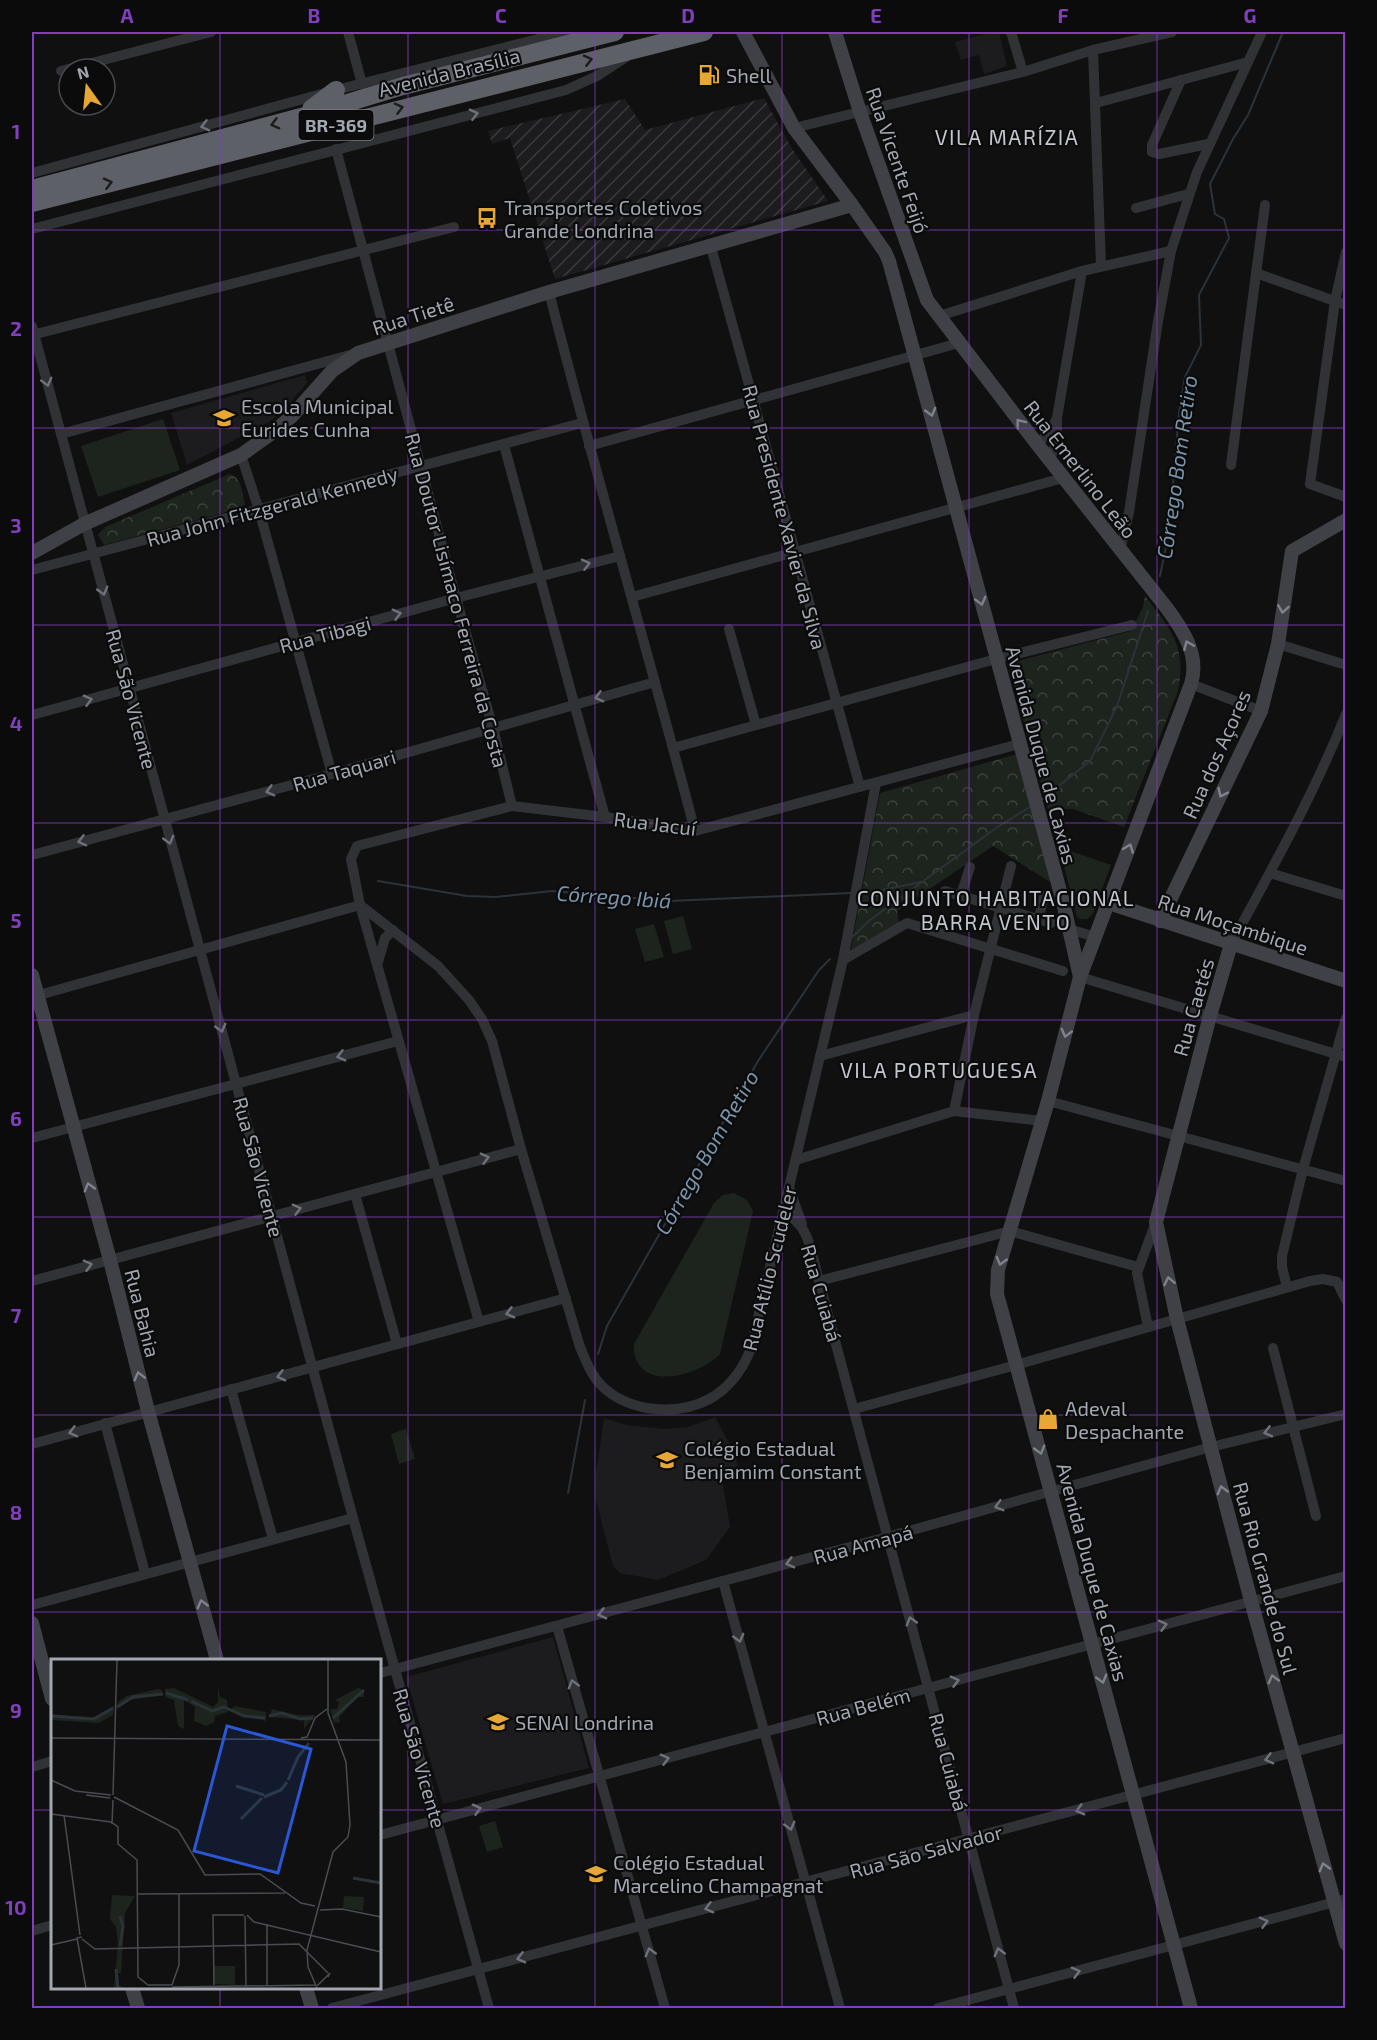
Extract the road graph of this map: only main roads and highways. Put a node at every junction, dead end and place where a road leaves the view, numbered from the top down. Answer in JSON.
{"nodes":[{"id":1,"x":615,"y":32,"type":"edge"},
{"id":2,"x":704,"y":32,"type":"edge"},
{"id":3,"x":336,"y":90,"type":"road end"},
{"id":4,"x":301,"y":117,"type":"junction"},
{"id":5,"x":62,"y":181,"type":"junction"},
{"id":6,"x":32,"y":182,"type":"edge"},
{"id":7,"x":32,"y":189,"type":"edge"},
{"id":8,"x":32,"y":203,"type":"edge"}],
"edges":[{"from":1,"to":4,"type":"highway","name":"Avenida Brasília","number":"BR-369"},
{"from":8,"to":2,"type":"highway","name":"Avenida Brasília","number":"BR-369","one_way":true},
{"from":3,"to":4,"type":"highway"},
{"from":4,"to":5,"type":"highway","name":"Avenida Brasília","number":"BR-369","one_way":true},
{"from":5,"to":6,"type":"highway"},
{"from":5,"to":7,"type":"highway","name":"Avenida Brasília","number":"BR-369"}]}
